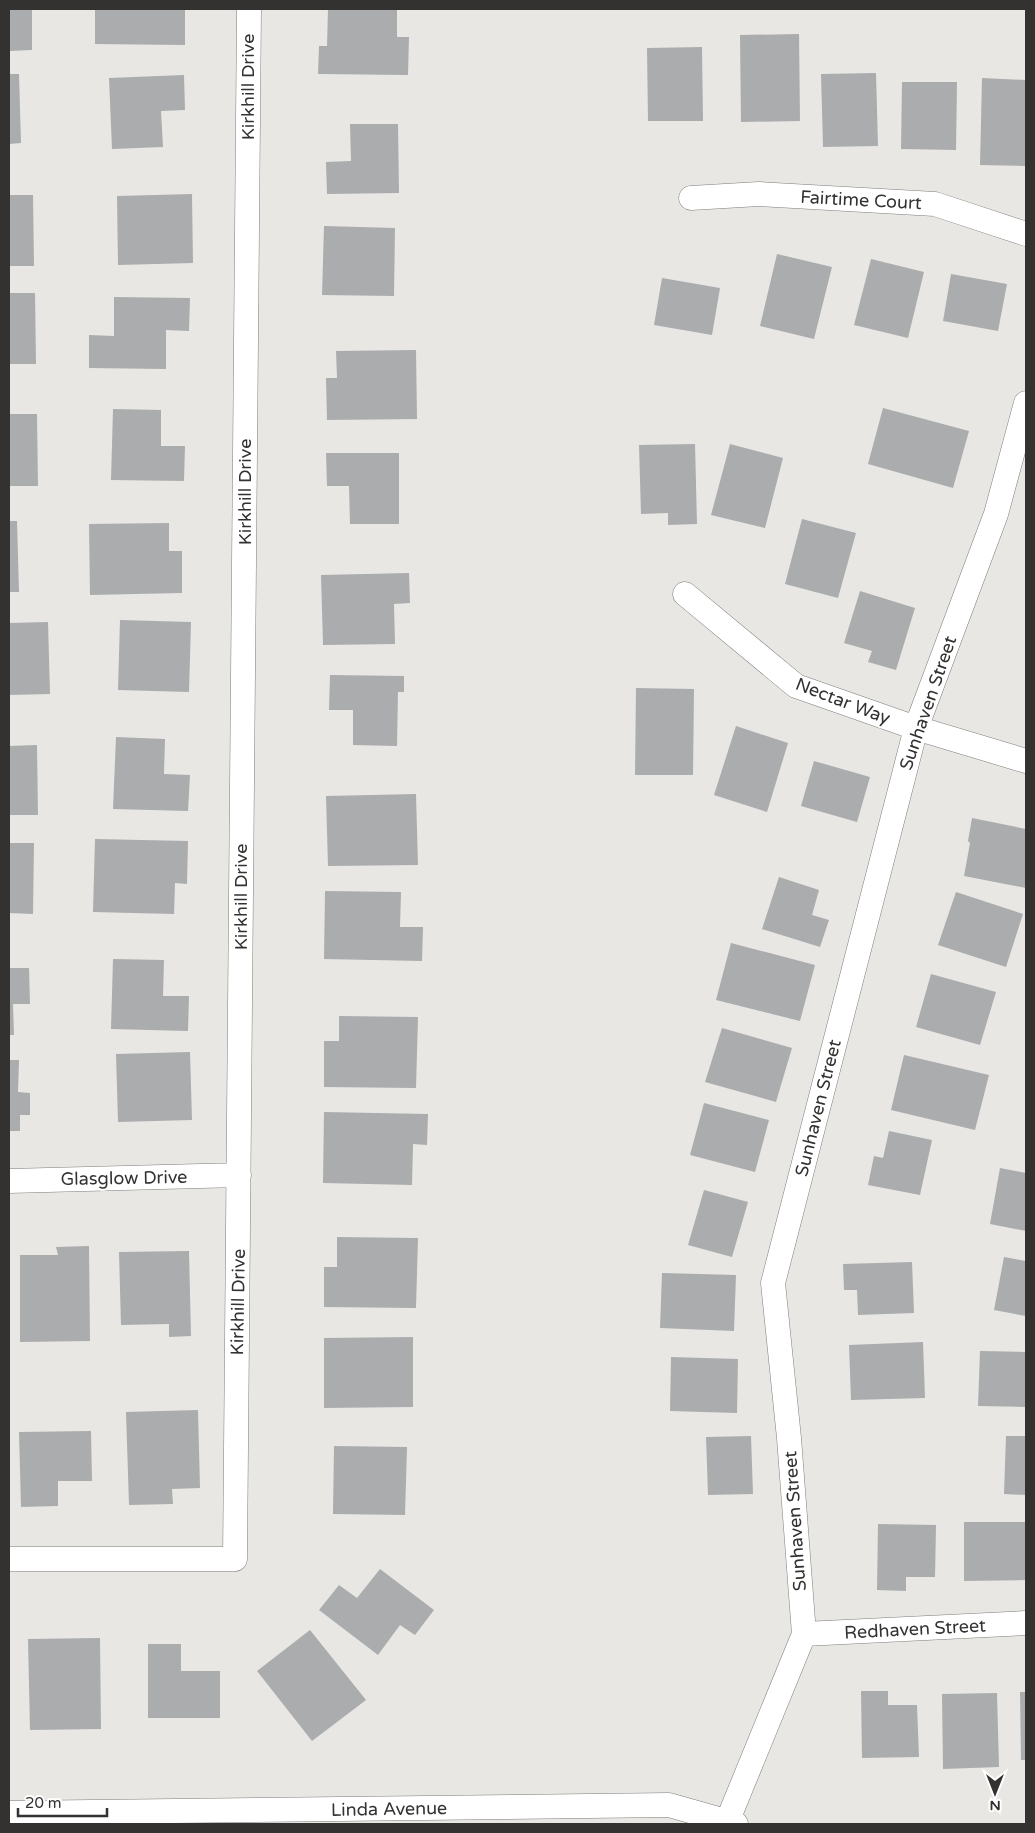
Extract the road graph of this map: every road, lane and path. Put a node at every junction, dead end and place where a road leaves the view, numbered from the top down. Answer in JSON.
{"nodes":[{"id":1,"x":249,"y":9,"type":"edge"},
{"id":2,"x":691,"y":198,"type":"dead end"},
{"id":3,"x":1026,"y":234,"type":"edge"},
{"id":4,"x":1026,"y":403,"type":"edge"},
{"id":5,"x":685,"y":594,"type":"dead end"},
{"id":6,"x":916,"y":728,"type":"junction"},
{"id":7,"x":1026,"y":761,"type":"edge"},
{"id":8,"x":239,"y":1175,"type":"junction"},
{"id":9,"x":9,"y":1181,"type":"edge"},
{"id":10,"x":9,"y":1559,"type":"edge"},
{"id":11,"x":1026,"y":1623,"type":"edge"},
{"id":12,"x":804,"y":1634,"type":"junction"},
{"id":13,"x":9,"y":1813,"type":"edge"},
{"id":14,"x":731,"y":1823,"type":"edge"}],
"edges":[{"from":1,"to":8,"type":"street","name":"Kirkhill Drive"},
{"from":2,"to":3,"type":"street","name":"Fairtime Court"},
{"from":4,"to":6,"type":"street","name":"Sunhaven Street"},
{"from":5,"to":6,"type":"street","name":"Nectar Way"},
{"from":6,"to":7,"type":"street","name":"Nectar Way"},
{"from":6,"to":12,"type":"street","name":"Sunhaven Street"},
{"from":8,"to":9,"type":"street","name":"Glasglow Drive"},
{"from":8,"to":10,"type":"street","name":"Kirkhill Drive"},
{"from":11,"to":12,"type":"street","name":"Redhaven Street"},
{"from":12,"to":14,"type":"street","name":"Sunhaven Street"},
{"from":13,"to":14,"type":"street","name":"Linda Avenue"}]}
